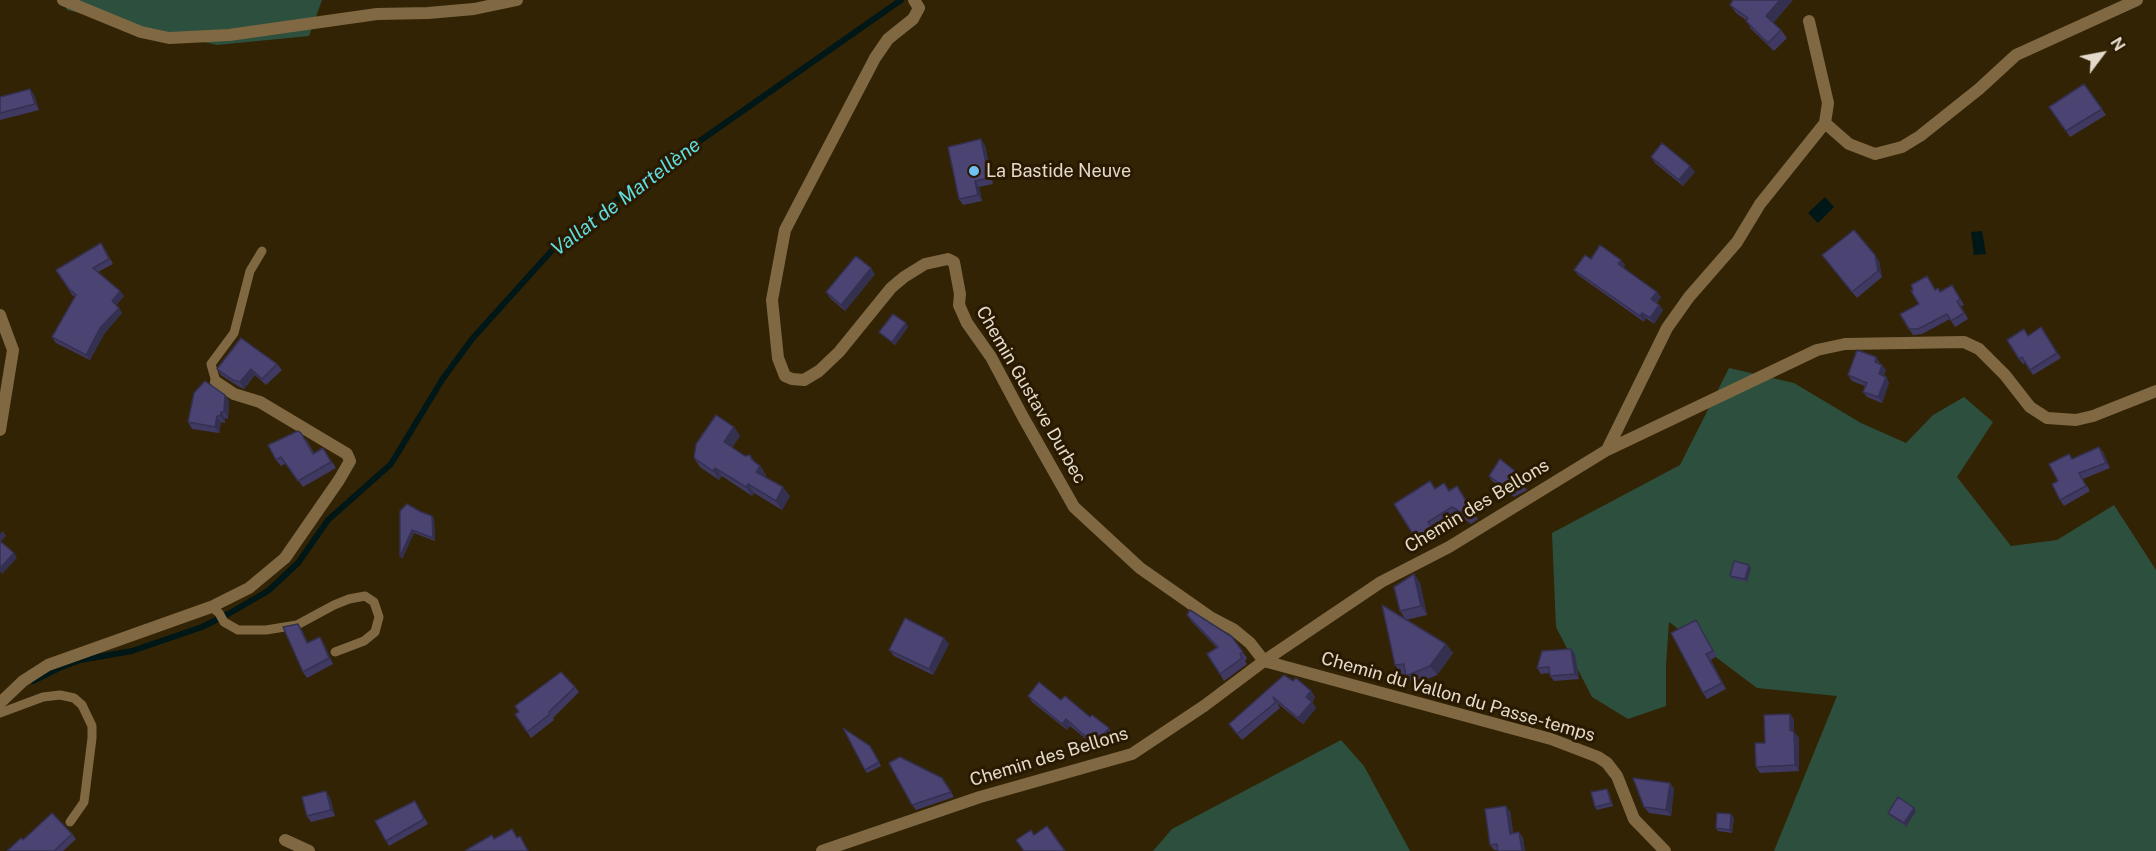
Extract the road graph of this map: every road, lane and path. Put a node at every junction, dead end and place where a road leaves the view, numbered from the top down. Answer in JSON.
{"nodes":[{"id":1,"x":63,"y":0,"type":"edge"},
{"id":2,"x":517,"y":0,"type":"edge"},
{"id":3,"x":914,"y":0,"type":"edge"},
{"id":4,"x":2138,"y":0,"type":"edge"},
{"id":5,"x":1809,"y":21,"type":"dead end"},
{"id":6,"x":1825,"y":123,"type":"junction"},
{"id":7,"x":262,"y":250,"type":"dead end"},
{"id":8,"x":0,"y":315,"type":"edge"},
{"id":9,"x":216,"y":382,"type":"joint"},
{"id":10,"x":2156,"y":391,"type":"edge"},
{"id":11,"x":0,"y":430,"type":"edge"},
{"id":12,"x":1607,"y":450,"type":"junction"},
{"id":13,"x":218,"y":614,"type":"junction"},
{"id":14,"x":335,"y":652,"type":"dead end"},
{"id":15,"x":1264,"y":661,"type":"junction"},
{"id":16,"x":0,"y":703,"type":"edge"},
{"id":17,"x":0,"y":713,"type":"edge"},
{"id":18,"x":70,"y":822,"type":"dead end"},
{"id":19,"x":285,"y":840,"type":"dead end"},
{"id":20,"x":309,"y":851,"type":"edge"},
{"id":21,"x":822,"y":851,"type":"edge"},
{"id":22,"x":1665,"y":851,"type":"edge"}],
"edges":[{"from":1,"to":2,"type":"street"},
{"from":3,"to":15,"type":"street","name":"Chemin Gustave Durbec"},
{"from":4,"to":6,"type":"street"},
{"from":5,"to":6,"type":"street"},
{"from":6,"to":12,"type":"street"},
{"from":7,"to":9,"type":"lane"},
{"from":8,"to":11,"type":"street"},
{"from":9,"to":13,"type":"street"},
{"from":10,"to":12,"type":"street","name":"Chemin des Bellons"},
{"from":12,"to":15,"type":"street","name":"Chemin des Bellons"},
{"from":13,"to":14,"type":"lane"},
{"from":13,"to":16,"type":"street"},
{"from":15,"to":21,"type":"street","name":"Chemin des Bellons"},
{"from":15,"to":22,"type":"street","name":"Chemin du Vallon du Passe-temps"},
{"from":17,"to":18,"type":"lane"},
{"from":19,"to":20,"type":"street"}]}
